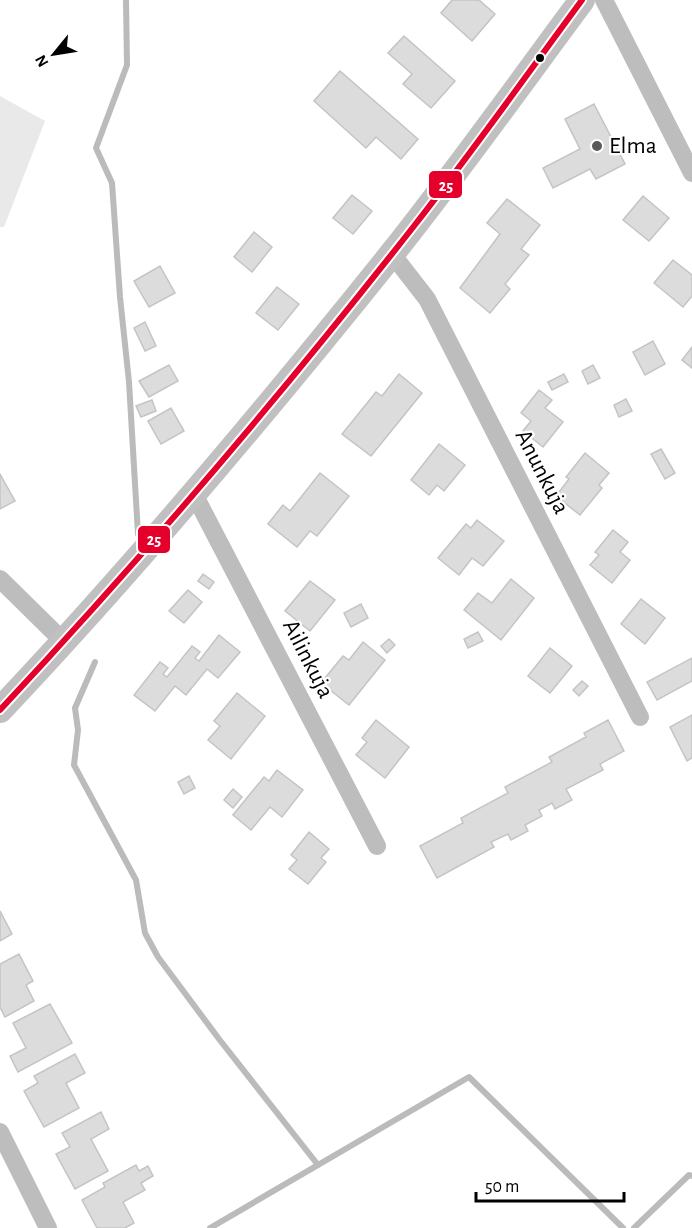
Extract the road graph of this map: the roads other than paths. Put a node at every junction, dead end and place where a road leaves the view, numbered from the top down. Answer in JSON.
{"nodes":[{"id":1,"x":582,"y":0,"type":"edge"},
{"id":2,"x":604,"y":0,"type":"edge"},
{"id":3,"x":692,"y":173,"type":"edge"},
{"id":4,"x":392,"y":254,"type":"junction"},
{"id":5,"x":195,"y":494,"type":"junction"},
{"id":6,"x":0,"y":579,"type":"edge"},
{"id":7,"x":64,"y":642,"type":"junction"},
{"id":8,"x":0,"y":710,"type":"edge"},
{"id":9,"x":640,"y":717,"type":"dead end"},
{"id":10,"x":377,"y":846,"type":"dead end"},
{"id":11,"x":0,"y":1132,"type":"edge"},
{"id":12,"x":48,"y":1228,"type":"edge"}],
"edges":[{"from":1,"to":4,"type":"main road"},
{"from":2,"to":3,"type":"street"},
{"from":4,"to":5,"type":"main road"},
{"from":4,"to":9,"type":"street","name":"Anunkuja"},
{"from":5,"to":7,"type":"main road"},
{"from":5,"to":10,"type":"street","name":"Ailinkuja"},
{"from":6,"to":7,"type":"street"},
{"from":7,"to":8,"type":"main road"},
{"from":11,"to":12,"type":"street"}]}
